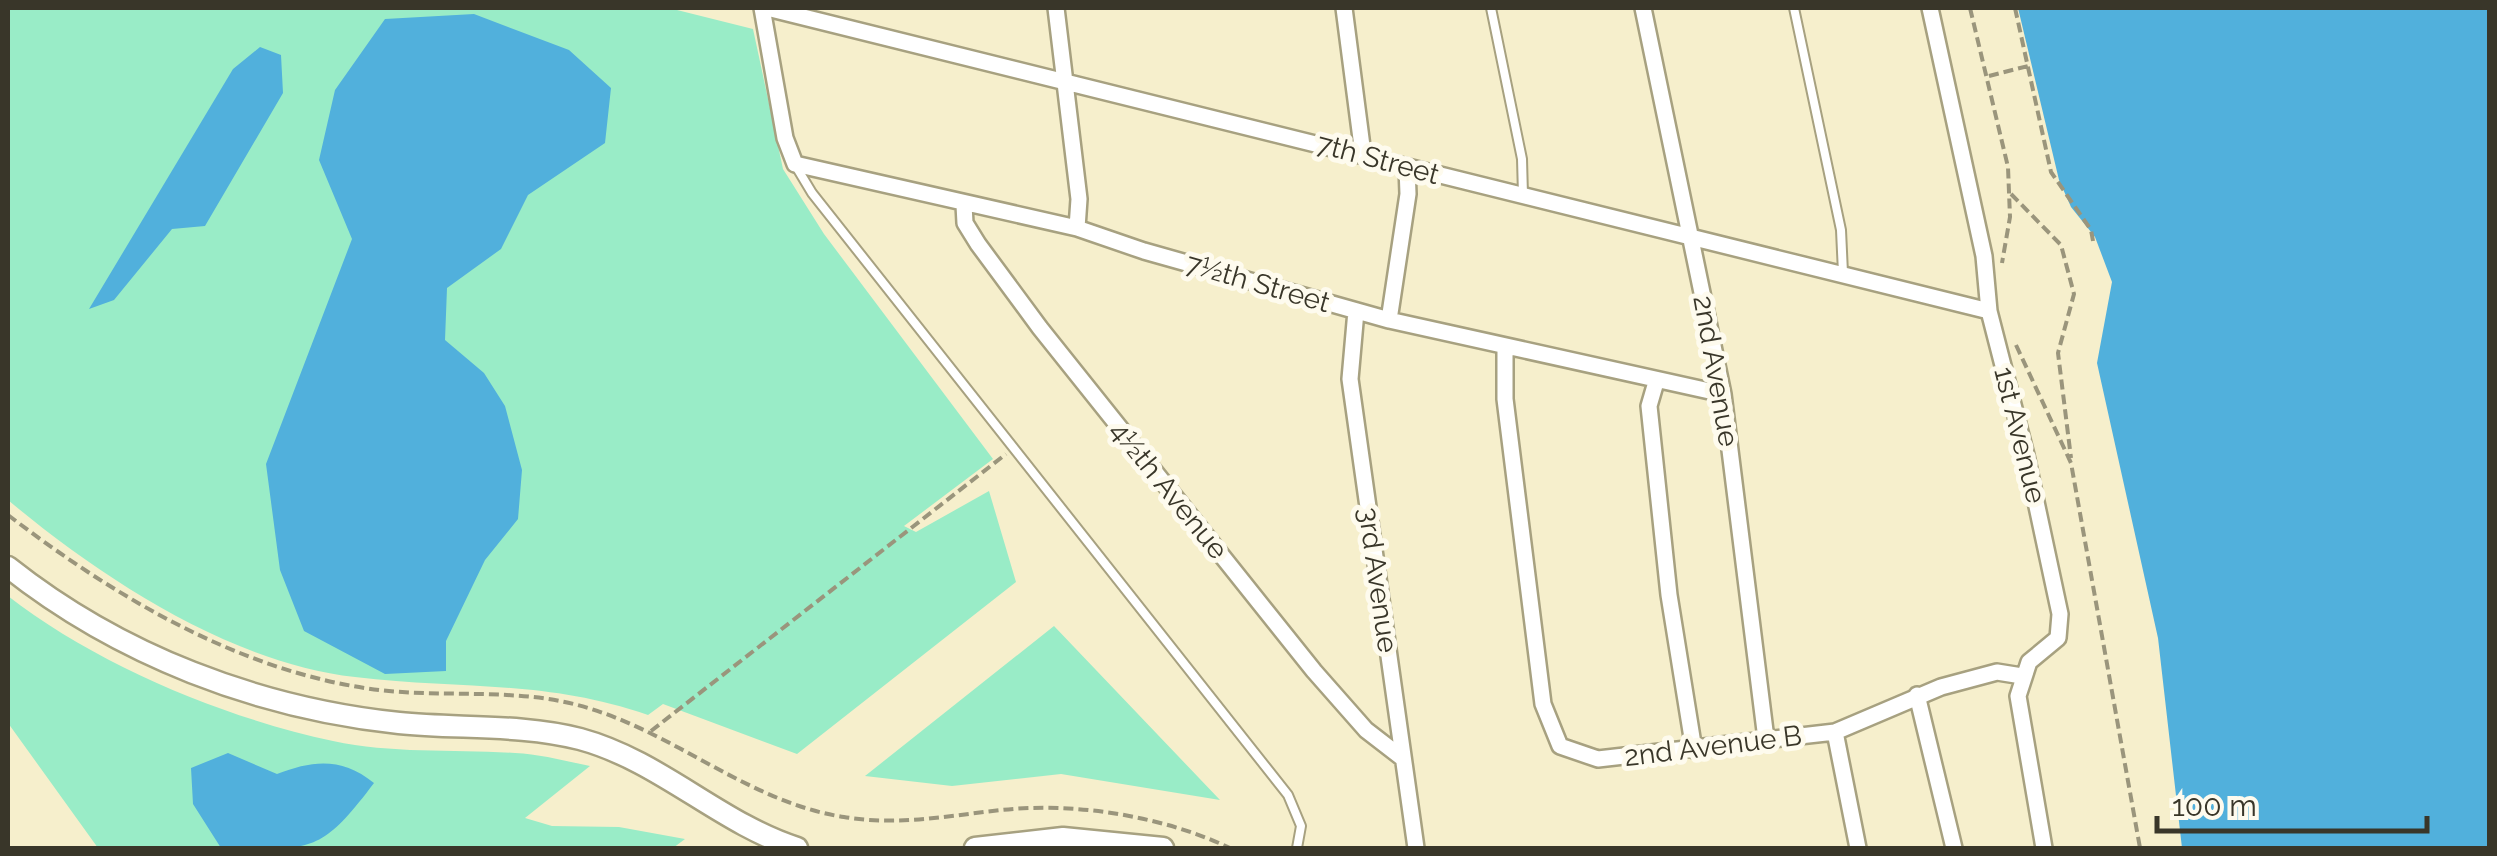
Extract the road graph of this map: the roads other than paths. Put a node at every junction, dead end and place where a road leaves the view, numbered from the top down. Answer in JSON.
{"nodes":[{"id":1,"x":765,"y":8,"type":"edge"},
{"id":2,"x":1056,"y":8,"type":"edge"},
{"id":3,"x":1491,"y":8,"type":"edge"},
{"id":4,"x":1643,"y":8,"type":"edge"},
{"id":5,"x":1794,"y":8,"type":"edge"},
{"id":6,"x":1930,"y":8,"type":"edge"},
{"id":7,"x":1340,"y":9,"type":"edge"},
{"id":8,"x":1065,"y":81,"type":"junction"},
{"id":9,"x":1363,"y":154,"type":"junction"},
{"id":10,"x":795,"y":164,"type":"junction"},
{"id":11,"x":1407,"y":167,"type":"junction"},
{"id":12,"x":1523,"y":196,"type":"junction"},
{"id":13,"x":964,"y":204,"type":"junction"},
{"id":14,"x":1078,"y":228,"type":"junction"},
{"id":15,"x":1689,"y":236,"type":"junction"},
{"id":16,"x":1843,"y":274,"type":"junction"},
{"id":17,"x":1356,"y":311,"type":"junction"},
{"id":18,"x":1989,"y":311,"type":"junction"},
{"id":19,"x":1389,"y":320,"type":"junction"},
{"id":20,"x":1505,"y":347,"type":"junction"},
{"id":21,"x":1656,"y":382,"type":"junction"},
{"id":22,"x":1723,"y":394,"type":"junction"},
{"id":23,"x":8,"y":567,"type":"edge"},
{"id":24,"x":2022,"y":676,"type":"junction"},
{"id":25,"x":1918,"y":694,"type":"junction"},
{"id":26,"x":1835,"y":732,"type":"junction"},
{"id":27,"x":1766,"y":739,"type":"junction"},
{"id":28,"x":1694,"y":750,"type":"junction"},
{"id":29,"x":1401,"y":757,"type":"junction"},
{"id":30,"x":759,"y":843,"type":"edge"},
{"id":31,"x":797,"y":848,"type":"edge"},
{"id":32,"x":975,"y":848,"type":"edge"},
{"id":33,"x":1163,"y":848,"type":"edge"},
{"id":34,"x":1296,"y":848,"type":"edge"},
{"id":35,"x":1416,"y":848,"type":"edge"},
{"id":36,"x":1848,"y":848,"type":"edge"},
{"id":37,"x":1858,"y":848,"type":"edge"},
{"id":38,"x":1954,"y":848,"type":"edge"},
{"id":39,"x":2044,"y":848,"type":"edge"}],
"edges":[{"from":1,"to":8,"type":"street","name":"7th Street"},
{"from":1,"to":10,"type":"street"},
{"from":2,"to":8,"type":"street"},
{"from":3,"to":12,"type":"lane"},
{"from":4,"to":15,"type":"street","name":"2nd Avenue"},
{"from":5,"to":16,"type":"lane"},
{"from":6,"to":18,"type":"street","name":"1st Avenue"},
{"from":7,"to":9,"type":"street"},
{"from":8,"to":9,"type":"street","name":"7th Street"},
{"from":8,"to":14,"type":"street"},
{"from":9,"to":11,"type":"street","name":"7th Street"},
{"from":10,"to":13,"type":"street","name":"7½th Street"},
{"from":10,"to":34,"type":"lane"},
{"from":11,"to":12,"type":"street","name":"7th Street"},
{"from":11,"to":19,"type":"street"},
{"from":12,"to":15,"type":"street","name":"7th Street"},
{"from":13,"to":14,"type":"street","name":"7½th Street"},
{"from":13,"to":29,"type":"street","name":"4½th Avenue"},
{"from":14,"to":17,"type":"street","name":"7½th Street"},
{"from":15,"to":16,"type":"street","name":"7th Street"},
{"from":15,"to":22,"type":"street","name":"2nd Avenue"},
{"from":16,"to":18,"type":"street","name":"7th Street"},
{"from":17,"to":19,"type":"street","name":"7½th Street"},
{"from":17,"to":29,"type":"street","name":"3rd Avenue"},
{"from":18,"to":24,"type":"street","name":"1st Avenue"},
{"from":19,"to":20,"type":"street","name":"7½th Street"},
{"from":20,"to":21,"type":"street","name":"7½th Street"},
{"from":20,"to":28,"type":"street","name":"2nd Avenue B"},
{"from":21,"to":22,"type":"street","name":"7½th Street"},
{"from":21,"to":28,"type":"street"},
{"from":22,"to":27,"type":"street","name":"2nd Avenue"},
{"from":23,"to":30,"type":"street"},
{"from":24,"to":25,"type":"street","name":"2nd Avenue B"},
{"from":24,"to":39,"type":"street"},
{"from":25,"to":26,"type":"street","name":"2nd Avenue B"},
{"from":25,"to":38,"type":"street"},
{"from":26,"to":27,"type":"street","name":"2nd Avenue B"},
{"from":26,"to":37,"type":"street"},
{"from":27,"to":28,"type":"street","name":"2nd Avenue B"},
{"from":29,"to":35,"type":"street","name":"3rd Avenue"},
{"from":30,"to":31,"type":"street"},
{"from":32,"to":33,"type":"street"},
{"from":36,"to":37,"type":"street"}]}
